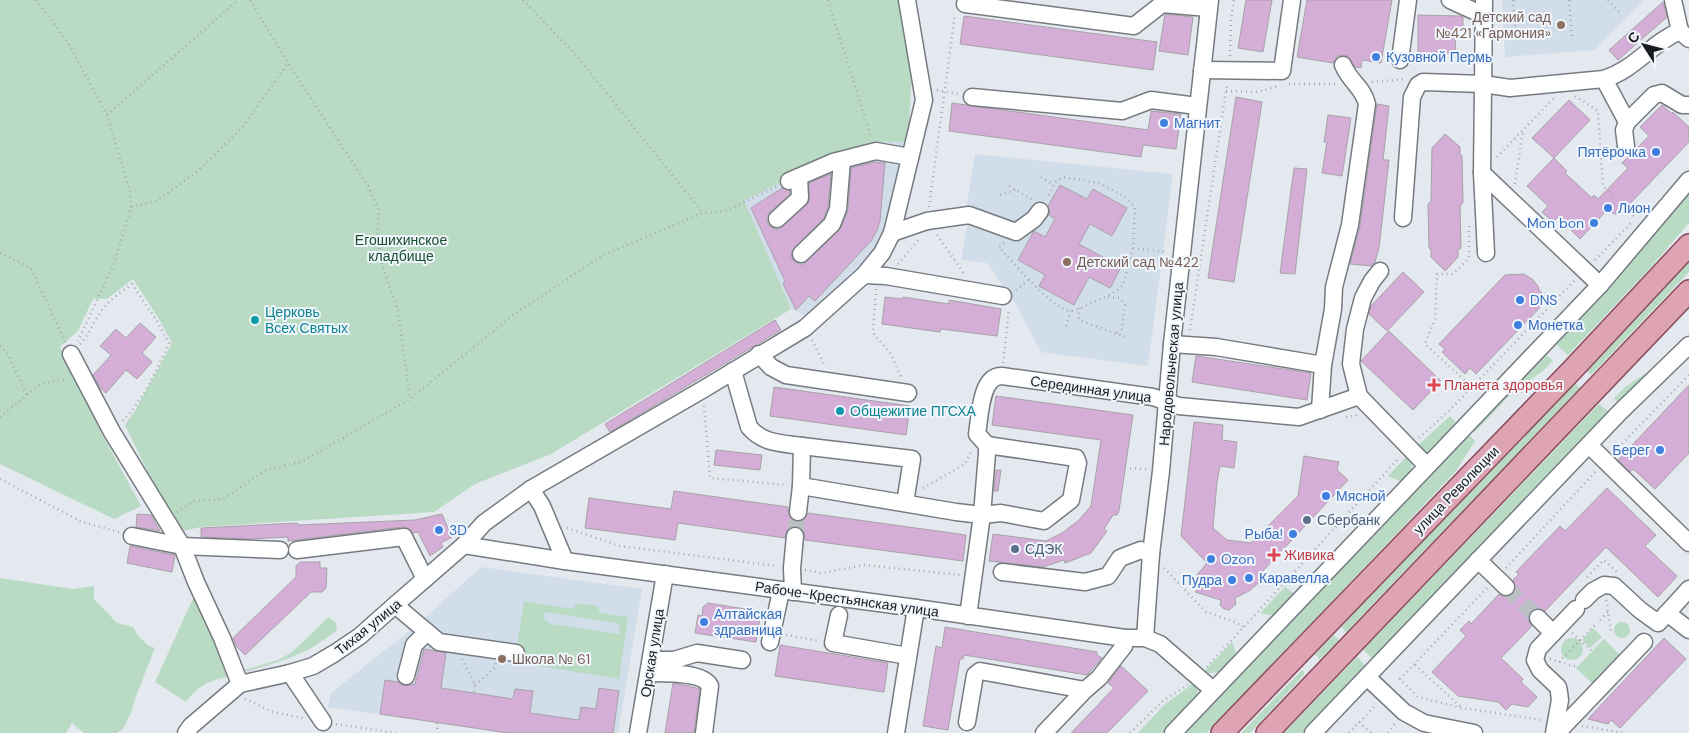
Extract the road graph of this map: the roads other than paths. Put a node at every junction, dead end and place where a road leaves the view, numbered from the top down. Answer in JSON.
{"nodes":[{"id":1,"x":906,"y":0,"type":"edge"},
{"id":2,"x":1292,"y":0,"type":"edge"},
{"id":3,"x":1408,"y":0,"type":"edge"},
{"id":4,"x":1450,"y":0,"type":"edge"},
{"id":5,"x":1673,"y":0,"type":"edge"},
{"id":6,"x":1209,"y":4,"type":"edge"},
{"id":7,"x":960,"y":8,"type":"road end"},
{"id":8,"x":1484,"y":8,"type":"edge"},
{"id":9,"x":1685,"y":35,"type":"edge"},
{"id":10,"x":1400,"y":60,"type":"dead end"},
{"id":11,"x":1343,"y":65,"type":"dead end"},
{"id":12,"x":1202,"y":70,"type":"junction"},
{"id":13,"x":1604,"y":79,"type":"junction"},
{"id":14,"x":1482,"y":84,"type":"junction"},
{"id":15,"x":972,"y":97,"type":"road end"},
{"id":16,"x":1689,"y":105,"type":"edge"},
{"id":17,"x":1197,"y":106,"type":"junction"},
{"id":18,"x":1627,"y":122,"type":"junction"},
{"id":19,"x":1626,"y":146,"type":"dead end"},
{"id":20,"x":910,"y":157,"type":"junction"},
{"id":21,"x":842,"y":161,"type":"junction"},
{"id":22,"x":1482,"y":173,"type":"junction"},
{"id":23,"x":1689,"y":180,"type":"edge"},
{"id":24,"x":1041,"y":208,"type":"road end"},
{"id":25,"x":1403,"y":218,"type":"dead end"},
{"id":26,"x":777,"y":219,"type":"dead end"},
{"id":27,"x":892,"y":233,"type":"junction"},
{"id":28,"x":1689,"y":245,"type":"edge"},
{"id":29,"x":1486,"y":253,"type":"dead end"},
{"id":30,"x":801,"y":254,"type":"dead end"},
{"id":31,"x":1380,"y":271,"type":"dead end"},
{"id":32,"x":876,"y":275,"type":"junction"},
{"id":33,"x":1600,"y":286,"type":"junction"},
{"id":34,"x":1689,"y":291,"type":"edge"},
{"id":35,"x":1008,"y":294,"type":"road end"},
{"id":36,"x":1180,"y":344,"type":"junction"},
{"id":37,"x":1689,"y":345,"type":"edge"},
{"id":38,"x":71,"y":354,"type":"road end"},
{"id":39,"x":759,"y":354,"type":"junction"},
{"id":40,"x":1324,"y":365,"type":"junction"},
{"id":41,"x":733,"y":371,"type":"junction"},
{"id":42,"x":908,"y":393,"type":"road end"},
{"id":43,"x":1359,"y":396,"type":"junction"},
{"id":44,"x":1167,"y":401,"type":"junction"},
{"id":45,"x":1320,"y":410,"type":"junction"},
{"id":46,"x":980,"y":445,"type":"junction"},
{"id":47,"x":1589,"y":445,"type":"junction"},
{"id":48,"x":802,"y":446,"type":"junction"},
{"id":49,"x":1426,"y":466,"type":"junction"},
{"id":50,"x":801,"y":486,"type":"junction"},
{"id":51,"x":531,"y":489,"type":"junction"},
{"id":52,"x":905,"y":503,"type":"junction"},
{"id":53,"x":798,"y":512,"type":"tunnel mouth"},
{"id":54,"x":982,"y":515,"type":"junction"},
{"id":55,"x":132,"y":536,"type":"road end"},
{"id":56,"x":795,"y":536,"type":"tunnel mouth"},
{"id":57,"x":1689,"y":543,"type":"edge"},
{"id":58,"x":464,"y":545,"type":"junction"},
{"id":59,"x":182,"y":546,"type":"junction"},
{"id":60,"x":280,"y":550,"type":"dead end"},
{"id":61,"x":297,"y":550,"type":"dead end"},
{"id":62,"x":1151,"y":554,"type":"junction"},
{"id":63,"x":1478,"y":560,"type":"junction"},
{"id":64,"x":565,"y":562,"type":"junction"},
{"id":65,"x":1002,"y":572,"type":"dead end"},
{"id":66,"x":665,"y":574,"type":"junction"},
{"id":67,"x":425,"y":579,"type":"junction"},
{"id":68,"x":1501,"y":583,"type":"tunnel mouth"},
{"id":69,"x":1689,"y":588,"type":"edge"},
{"id":70,"x":787,"y":592,"type":"junction"},
{"id":71,"x":396,"y":605,"type":"junction"},
{"id":72,"x":916,"y":608,"type":"junction"},
{"id":73,"x":1668,"y":613,"type":"junction"},
{"id":74,"x":839,"y":615,"type":"dead end"},
{"id":75,"x":968,"y":616,"type":"junction"},
{"id":76,"x":1538,"y":618,"type":"tunnel mouth"},
{"id":77,"x":1558,"y":628,"type":"junction"},
{"id":78,"x":1689,"y":630,"type":"edge"},
{"id":79,"x":428,"y":632,"type":"junction"},
{"id":80,"x":771,"y":637,"type":"road end"},
{"id":81,"x":1125,"y":638,"type":"junction"},
{"id":82,"x":1145,"y":638,"type":"junction"},
{"id":83,"x":1644,"y":642,"type":"dead end"},
{"id":84,"x":516,"y":653,"type":"dead end"},
{"id":85,"x":908,"y":656,"type":"junction"},
{"id":86,"x":742,"y":660,"type":"dead end"},
{"id":87,"x":1292,"y":660,"type":"junction"},
{"id":88,"x":650,"y":666,"type":"junction"},
{"id":89,"x":290,"y":673,"type":"junction"},
{"id":90,"x":406,"y":676,"type":"dead end"},
{"id":91,"x":1367,"y":677,"type":"junction"},
{"id":92,"x":1316,"y":682,"type":"junction"},
{"id":93,"x":240,"y":684,"type":"junction"},
{"id":94,"x":1085,"y":690,"type":"junction"},
{"id":95,"x":1213,"y":690,"type":"junction"},
{"id":96,"x":323,"y":722,"type":"dead end"},
{"id":97,"x":967,"y":722,"type":"dead end"},
{"id":98,"x":1558,"y":728,"type":"edge"},
{"id":99,"x":1451,"y":731,"type":"edge"},
{"id":100,"x":186,"y":733,"type":"edge"},
{"id":101,"x":638,"y":733,"type":"edge"},
{"id":102,"x":704,"y":733,"type":"edge"},
{"id":103,"x":896,"y":733,"type":"edge"},
{"id":104,"x":1044,"y":733,"type":"edge"},
{"id":105,"x":1173,"y":733,"type":"edge"},
{"id":106,"x":1222,"y":733,"type":"edge"},
{"id":107,"x":1267,"y":733,"type":"edge"},
{"id":108,"x":1313,"y":733,"type":"edge"},
{"id":109,"x":1474,"y":733,"type":"edge"}],
"edges":[{"from":1,"to":20,"type":"street","name":"Тихая улица"},
{"from":2,"to":12,"type":"street"},
{"from":3,"to":10,"type":"street"},
{"from":4,"to":8,"type":"street"},
{"from":5,"to":9,"type":"street"},
{"from":6,"to":7,"type":"street"},
{"from":6,"to":12,"type":"street","name":"Народовольческая улица"},
{"from":8,"to":14,"type":"street"},
{"from":9,"to":13,"type":"street"},
{"from":11,"to":40,"type":"street"},
{"from":12,"to":17,"type":"street","name":"Народовольческая улица"},
{"from":13,"to":14,"type":"street"},
{"from":13,"to":18,"type":"street"},
{"from":14,"to":22,"type":"street"},
{"from":14,"to":25,"type":"street"},
{"from":15,"to":17,"type":"street"},
{"from":16,"to":18,"type":"street"},
{"from":17,"to":36,"type":"street","name":"Народовольческая улица"},
{"from":18,"to":19,"type":"street"},
{"from":20,"to":21,"type":"street"},
{"from":20,"to":27,"type":"street","name":"Тихая улица"},
{"from":21,"to":26,"type":"street"},
{"from":21,"to":30,"type":"street"},
{"from":22,"to":29,"type":"street"},
{"from":22,"to":33,"type":"street"},
{"from":23,"to":33,"type":"street"},
{"from":24,"to":27,"type":"street"},
{"from":27,"to":32,"type":"street","name":"Тихая улица"},
{"from":28,"to":87,"type":"main road","name":"улица Революции"},
{"from":31,"to":43,"type":"street"},
{"from":32,"to":35,"type":"street"},
{"from":32,"to":39,"type":"street","name":"Тихая улица"},
{"from":33,"to":49,"type":"street"},
{"from":34,"to":92,"type":"main road"},
{"from":36,"to":40,"type":"street"},
{"from":36,"to":44,"type":"street","name":"Народовольческая улица"},
{"from":37,"to":47,"type":"street"},
{"from":38,"to":59,"type":"street"},
{"from":39,"to":41,"type":"street","name":"Тихая улица"},
{"from":39,"to":42,"type":"street"},
{"from":40,"to":45,"type":"street"},
{"from":41,"to":48,"type":"street"},
{"from":41,"to":51,"type":"street","name":"Тихая улица"},
{"from":43,"to":45,"type":"street","name":"Серединная улица"},
{"from":43,"to":49,"type":"street"},
{"from":44,"to":45,"type":"street","name":"Серединная улица"},
{"from":44,"to":46,"type":"street","name":"Серединная улица"},
{"from":44,"to":62,"type":"street","name":"Народовольческая улица"},
{"from":46,"to":54,"type":"street"},
{"from":46,"to":54,"type":"street"},
{"from":47,"to":57,"type":"street"},
{"from":47,"to":63,"type":"street"},
{"from":48,"to":50,"type":"street"},
{"from":48,"to":52,"type":"street"},
{"from":49,"to":95,"type":"street"},
{"from":50,"to":52,"type":"street"},
{"from":50,"to":53,"type":"street"},
{"from":51,"to":58,"type":"street","name":"Тихая улица"},
{"from":51,"to":64,"type":"street"},
{"from":52,"to":54,"type":"street"},
{"from":54,"to":75,"type":"street"},
{"from":55,"to":59,"type":"street"},
{"from":56,"to":70,"type":"street"},
{"from":58,"to":64,"type":"street","name":"Рабоче-Крестьянская улица"},
{"from":58,"to":67,"type":"street","name":"Тихая улица"},
{"from":59,"to":60,"type":"street"},
{"from":59,"to":93,"type":"street"},
{"from":61,"to":67,"type":"street"},
{"from":62,"to":65,"type":"street"},
{"from":62,"to":82,"type":"street","name":"Народовольческая улица"},
{"from":63,"to":68,"type":"street"},
{"from":63,"to":91,"type":"street"},
{"from":64,"to":66,"type":"street","name":"Рабоче-Крестьянская улица"},
{"from":66,"to":70,"type":"street","name":"Рабоче-Крестьянская улица"},
{"from":66,"to":88,"type":"street","name":"Орская улица"},
{"from":67,"to":71,"type":"street","name":"Тихая улица"},
{"from":69,"to":73,"type":"street"},
{"from":70,"to":72,"type":"street","name":"Рабоче-Крестьянская улица"},
{"from":70,"to":80,"type":"street"},
{"from":71,"to":79,"type":"street"},
{"from":71,"to":89,"type":"street","name":"Тихая улица"},
{"from":72,"to":75,"type":"street","name":"Рабоче-Крестьянская улица"},
{"from":72,"to":85,"type":"street"},
{"from":73,"to":77,"type":"street"},
{"from":73,"to":78,"type":"street"},
{"from":74,"to":85,"type":"street"},
{"from":75,"to":81,"type":"street","name":"Рабоче-Крестьянская улица"},
{"from":76,"to":77,"type":"street"},
{"from":77,"to":98,"type":"street"},
{"from":79,"to":84,"type":"street"},
{"from":79,"to":90,"type":"street"},
{"from":81,"to":82,"type":"street","name":"Рабоче-Крестьянская улица"},
{"from":81,"to":94,"type":"street"},
{"from":82,"to":95,"type":"street","name":"Рабоче-Крестьянская улица"},
{"from":83,"to":98,"type":"street"},
{"from":85,"to":103,"type":"street"},
{"from":86,"to":88,"type":"street"},
{"from":87,"to":92,"type":"main road"},
{"from":87,"to":106,"type":"main road","name":"улица Революции"},
{"from":88,"to":101,"type":"street","name":"Орская улица"},
{"from":88,"to":102,"type":"street"},
{"from":89,"to":93,"type":"street","name":"Тихая улица"},
{"from":89,"to":96,"type":"street"},
{"from":91,"to":99,"type":"street"},
{"from":91,"to":108,"type":"street"},
{"from":92,"to":107,"type":"main road"},
{"from":93,"to":100,"type":"street","name":"Тихая улица"},
{"from":94,"to":97,"type":"street"},
{"from":94,"to":104,"type":"street"},
{"from":95,"to":105,"type":"street"},
{"from":99,"to":109,"type":"street"}]}
